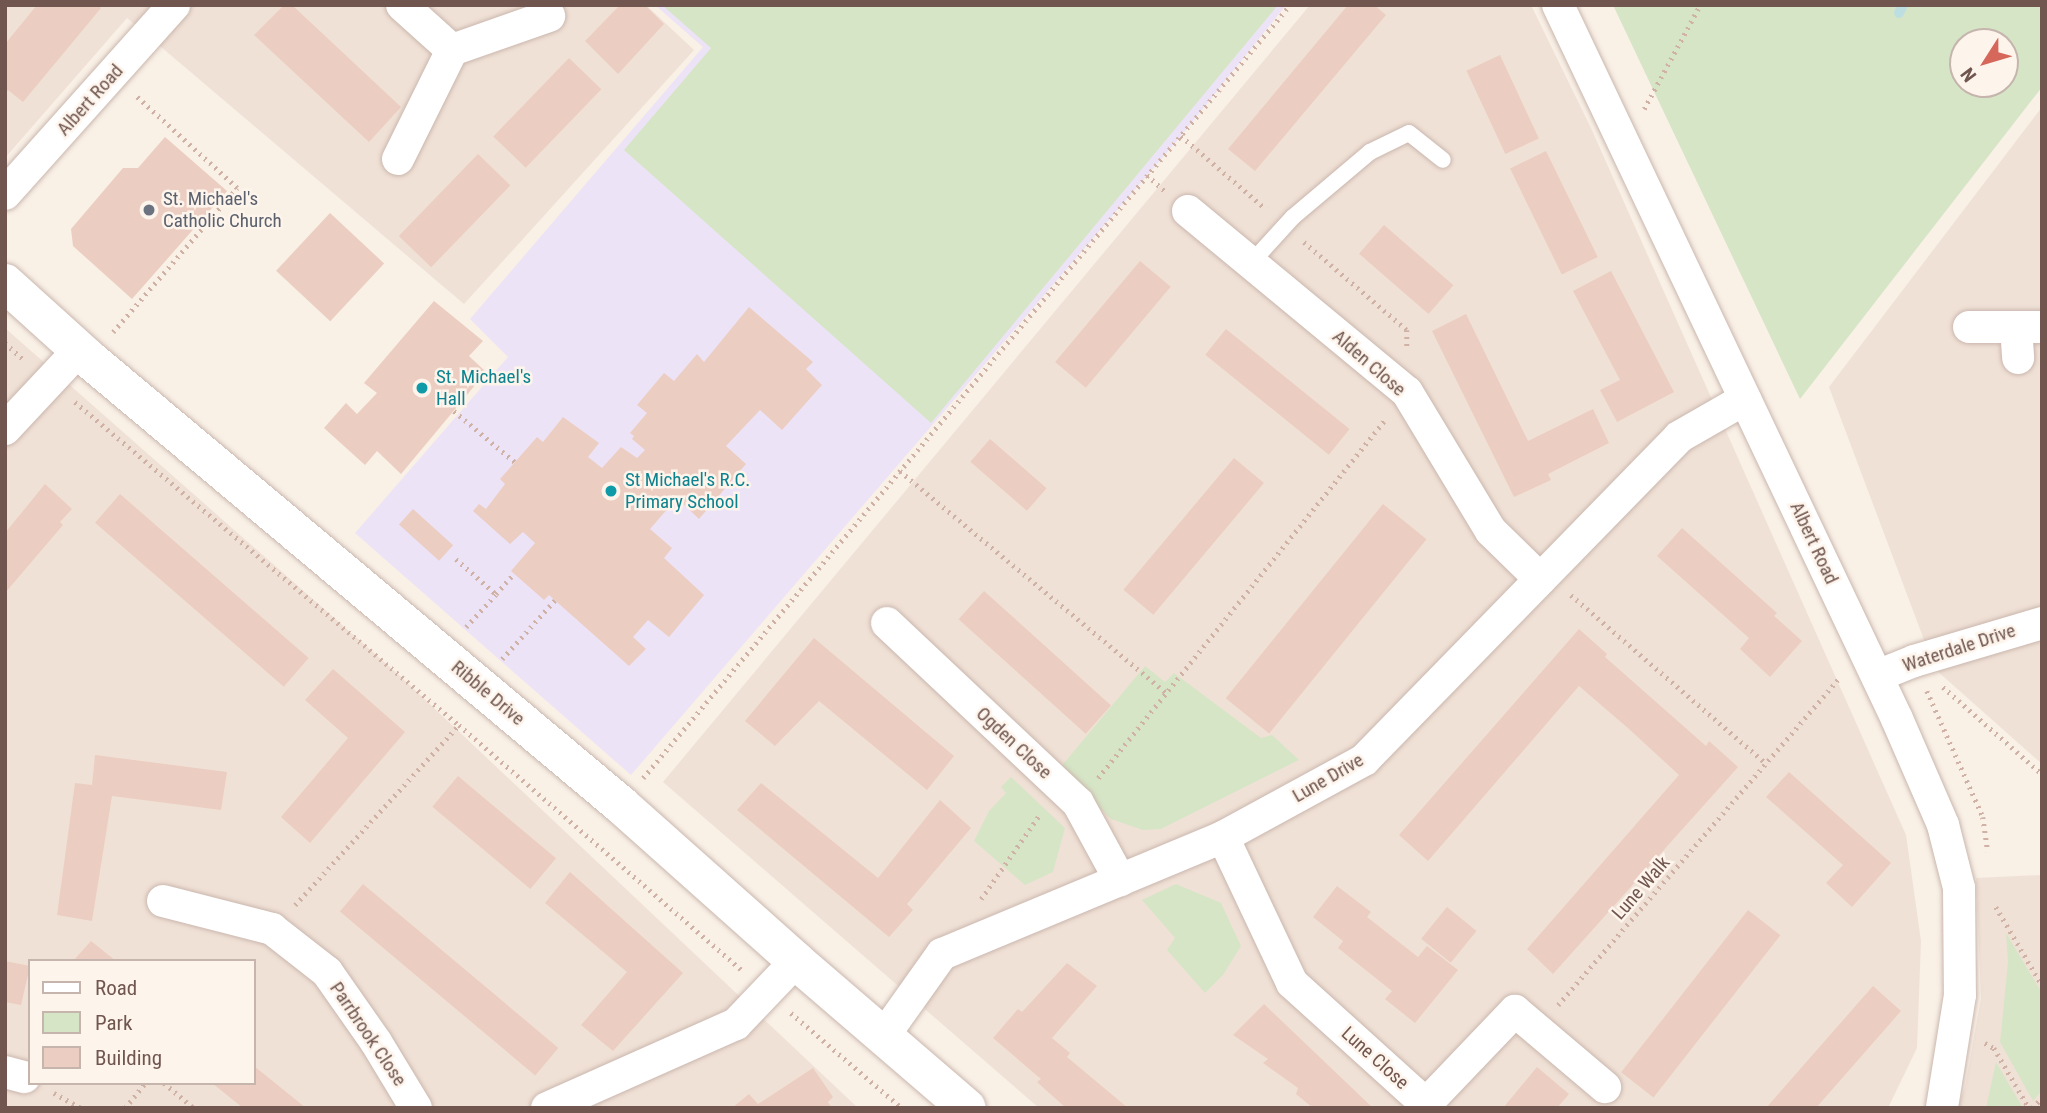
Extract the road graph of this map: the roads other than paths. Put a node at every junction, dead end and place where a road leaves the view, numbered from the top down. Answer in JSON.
{"nodes":[{"id":1,"x":402,"y":5,"type":"edge"},
{"id":2,"x":1558,"y":5,"type":"edge"},
{"id":3,"x":163,"y":10,"type":"edge"},
{"id":4,"x":549,"y":16,"type":"dead end"},
{"id":5,"x":452,"y":50,"type":"junction"},
{"id":6,"x":398,"y":159,"type":"dead end"},
{"id":7,"x":1443,"y":160,"type":"dead end"},
{"id":8,"x":5,"y":194,"type":"edge"},
{"id":9,"x":1188,"y":211,"type":"dead end"},
{"id":10,"x":1251,"y":263,"type":"junction"},
{"id":11,"x":5,"y":283,"type":"edge"},
{"id":12,"x":1969,"y":327,"type":"dead end"},
{"id":13,"x":2029,"y":327,"type":"edge"},
{"id":14,"x":84,"y":355,"type":"junction"},
{"id":15,"x":2018,"y":358,"type":"dead end"},
{"id":16,"x":1745,"y":399,"type":"junction"},
{"id":17,"x":5,"y":429,"type":"edge"},
{"id":18,"x":1543,"y":576,"type":"junction"},
{"id":19,"x":887,"y":623,"type":"dead end"},
{"id":20,"x":2042,"y":623,"type":"edge"},
{"id":21,"x":1870,"y":662,"type":"junction"},
{"id":22,"x":1223,"y":836,"type":"junction"},
{"id":23,"x":1119,"y":880,"type":"junction"},
{"id":24,"x":163,"y":901,"type":"dead end"},
{"id":25,"x":796,"y":961,"type":"junction"},
{"id":26,"x":883,"y":1037,"type":"junction"},
{"id":27,"x":1605,"y":1087,"type":"dead end"},
{"id":28,"x":416,"y":1108,"type":"edge"},
{"id":29,"x":547,"y":1108,"type":"edge"},
{"id":30,"x":967,"y":1108,"type":"edge"},
{"id":31,"x":1942,"y":1108,"type":"edge"}],
"edges":[{"from":1,"to":5,"type":"street"},
{"from":2,"to":16,"type":"street","name":"Albert Road"},
{"from":3,"to":8,"type":"street","name":"Albert Road"},
{"from":4,"to":5,"type":"street"},
{"from":5,"to":6,"type":"street"},
{"from":7,"to":10,"type":"lane"},
{"from":9,"to":10,"type":"street","name":"Alden Close"},
{"from":10,"to":18,"type":"street","name":"Alden Close"},
{"from":11,"to":14,"type":"street","name":"Ribble Drive"},
{"from":12,"to":13,"type":"street"},
{"from":13,"to":15,"type":"street"},
{"from":14,"to":17,"type":"street"},
{"from":14,"to":25,"type":"street","name":"Ribble Drive"},
{"from":16,"to":18,"type":"street","name":"Lune Drive"},
{"from":16,"to":21,"type":"street","name":"Albert Road"},
{"from":18,"to":22,"type":"street","name":"Lune Drive"},
{"from":19,"to":23,"type":"street","name":"Ogden Close"},
{"from":20,"to":21,"type":"street","name":"Waterdale Drive"},
{"from":21,"to":31,"type":"street","name":"Albert Road"},
{"from":22,"to":23,"type":"street","name":"Lune Drive"},
{"from":22,"to":27,"type":"street","name":"Lune Close"},
{"from":23,"to":26,"type":"street","name":"Lune Drive"},
{"from":24,"to":28,"type":"street","name":"Parrbrook Close"},
{"from":25,"to":26,"type":"street","name":"Ribble Drive"},
{"from":25,"to":29,"type":"street"},
{"from":26,"to":30,"type":"street","name":"Ribble Drive"}]}
